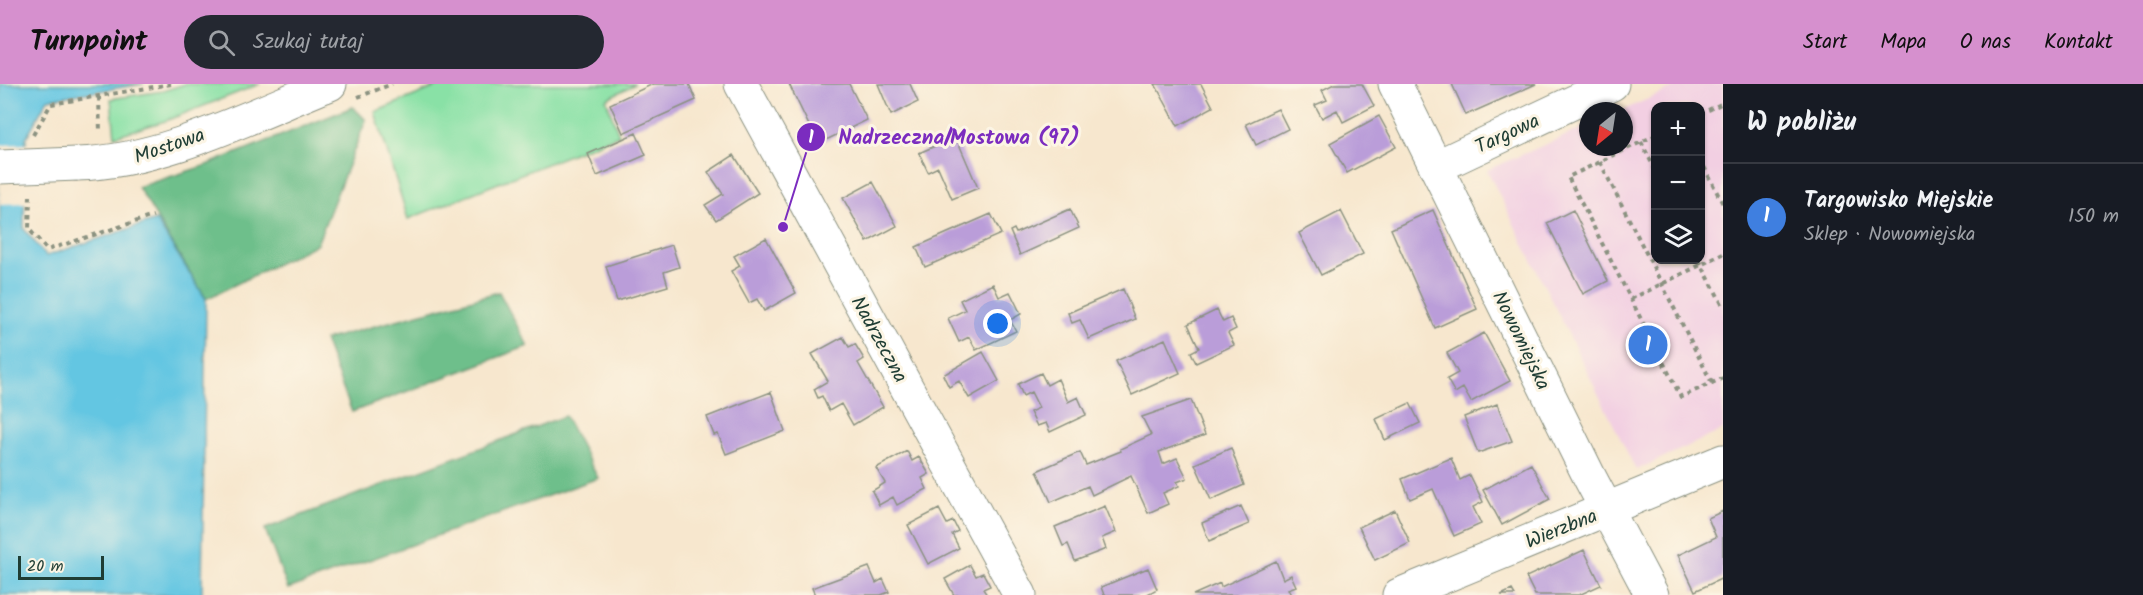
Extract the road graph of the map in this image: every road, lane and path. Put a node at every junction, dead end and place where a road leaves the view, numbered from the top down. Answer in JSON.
{"nodes":[{"id":1,"x":330,"y":84,"type":"edge"},
{"id":2,"x":741,"y":84,"type":"edge"},
{"id":3,"x":1395,"y":84,"type":"edge"},
{"id":4,"x":1612,"y":84,"type":"edge"},
{"id":5,"x":99,"y":97,"type":"dead end"},
{"id":6,"x":1722,"y":105,"type":"edge"},
{"id":7,"x":1705,"y":112,"type":"edge"},
{"id":8,"x":1651,"y":137,"type":"edge"},
{"id":9,"x":1641,"y":142,"type":"junction"},
{"id":10,"x":89,"y":154,"type":"junction"},
{"id":11,"x":1651,"y":161,"type":"edge"},
{"id":12,"x":1600,"y":162,"type":"junction"},
{"id":13,"x":0,"y":167,"type":"edge"},
{"id":14,"x":1436,"y":167,"type":"junction"},
{"id":15,"x":1705,"y":167,"type":"edge"},
{"id":16,"x":1723,"y":204,"type":"edge"},
{"id":17,"x":1723,"y":254,"type":"edge"},
{"id":18,"x":1705,"y":261,"type":"edge"},
{"id":19,"x":1697,"y":264,"type":"edge"},
{"id":20,"x":1702,"y":264,"type":"edge"},
{"id":21,"x":1661,"y":284,"type":"junction"},
{"id":22,"x":1631,"y":299,"type":"junction"},
{"id":23,"x":1723,"y":306,"type":"edge"},
{"id":24,"x":1723,"y":378,"type":"edge"},
{"id":25,"x":1712,"y":383,"type":"junction"},
{"id":26,"x":1723,"y":461,"type":"edge"},
{"id":27,"x":1606,"y":509,"type":"junction"},
{"id":28,"x":1020,"y":595,"type":"edge"},
{"id":29,"x":1399,"y":595,"type":"edge"},
{"id":30,"x":1652,"y":595,"type":"edge"}],
"edges":[{"from":1,"to":10,"type":"street","name":"Mostowa"},
{"from":2,"to":28,"type":"street","name":"Nadrzeczna"},
{"from":3,"to":14,"type":"street","name":"Nowomiejska"},
{"from":4,"to":14,"type":"street","name":"Targowa"},
{"from":5,"to":10,"type":"path"},
{"from":6,"to":7,"type":"path"},
{"from":8,"to":9,"type":"path"},
{"from":9,"to":11,"type":"path"},
{"from":9,"to":12,"type":"path"},
{"from":10,"to":13,"type":"street","name":"Mostowa","bridge":true},
{"from":12,"to":21,"type":"path"},
{"from":12,"to":22,"type":"path"},
{"from":14,"to":27,"type":"street","name":"Nowomiejska"},
{"from":15,"to":16,"type":"path"},
{"from":17,"to":18,"type":"path"},
{"from":19,"to":21,"type":"path"},
{"from":20,"to":23,"type":"path"},
{"from":21,"to":22,"type":"path"},
{"from":21,"to":25,"type":"path"},
{"from":22,"to":25,"type":"path"},
{"from":24,"to":25,"type":"path"},
{"from":26,"to":27,"type":"street","name":"Wierzbna"},
{"from":27,"to":29,"type":"street","name":"Wierzbna"},
{"from":27,"to":30,"type":"street","name":"Nowomiejska"}]}
